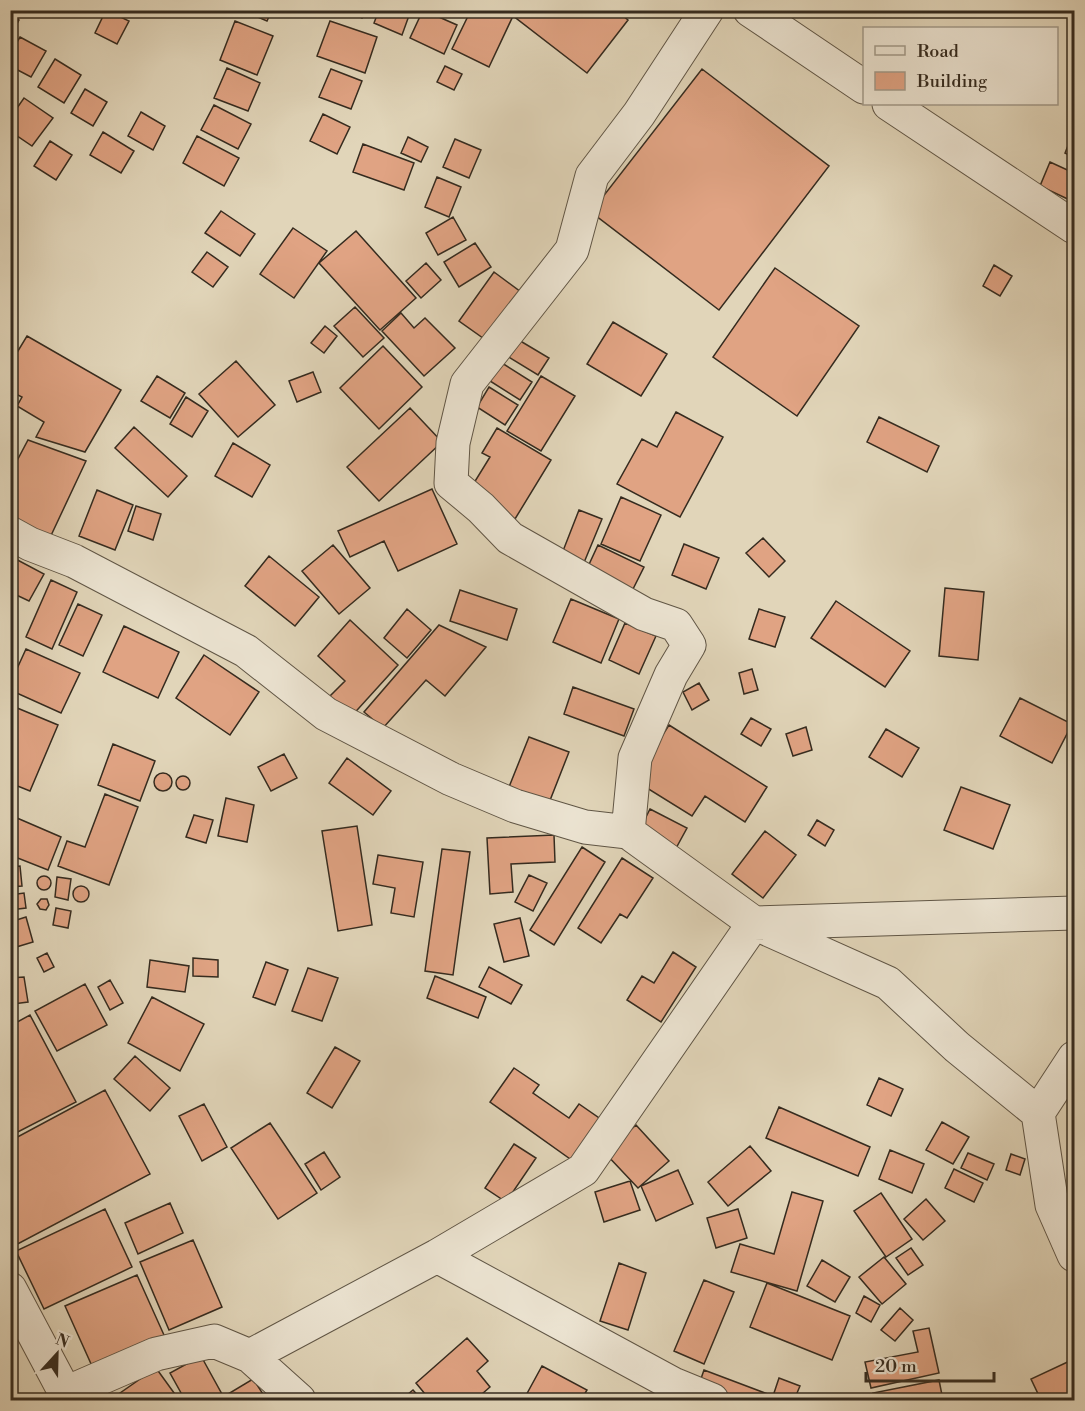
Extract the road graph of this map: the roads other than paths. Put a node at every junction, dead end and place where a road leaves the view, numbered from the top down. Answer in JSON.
{"nodes":[{"id":1,"x":707,"y":10,"type":"edge"},
{"id":2,"x":750,"y":10,"type":"edge"},
{"id":3,"x":863,"y":86,"type":"edge"},
{"id":4,"x":891,"y":105,"type":"edge"},
{"id":5,"x":1074,"y":227,"type":"edge"},
{"id":6,"x":10,"y":533,"type":"edge"},
{"id":7,"x":628,"y":832,"type":"junction"},
{"id":8,"x":1074,"y":913,"type":"edge"},
{"id":9,"x":754,"y":923,"type":"junction"},
{"id":10,"x":1074,"y":1058,"type":"edge"},
{"id":11,"x":1038,"y":1113,"type":"junction"},
{"id":12,"x":1074,"y":1254,"type":"edge"},
{"id":13,"x":437,"y":1256,"type":"junction"},
{"id":14,"x":10,"y":1289,"type":"edge"},
{"id":15,"x":250,"y":1356,"type":"junction"},
{"id":16,"x":67,"y":1397,"type":"edge"},
{"id":17,"x":299,"y":1401,"type":"edge"},
{"id":18,"x":712,"y":1401,"type":"edge"}],
"edges":[{"from":1,"to":7,"type":"street"},
{"from":2,"to":3,"type":"street"},
{"from":4,"to":5,"type":"street"},
{"from":6,"to":7,"type":"street"},
{"from":7,"to":9,"type":"street"},
{"from":8,"to":9,"type":"street"},
{"from":9,"to":11,"type":"street"},
{"from":9,"to":13,"type":"street"},
{"from":10,"to":11,"type":"street"},
{"from":11,"to":12,"type":"street"},
{"from":13,"to":15,"type":"street"},
{"from":13,"to":18,"type":"street"},
{"from":14,"to":16,"type":"street"},
{"from":15,"to":16,"type":"street"},
{"from":15,"to":17,"type":"street"}]}
